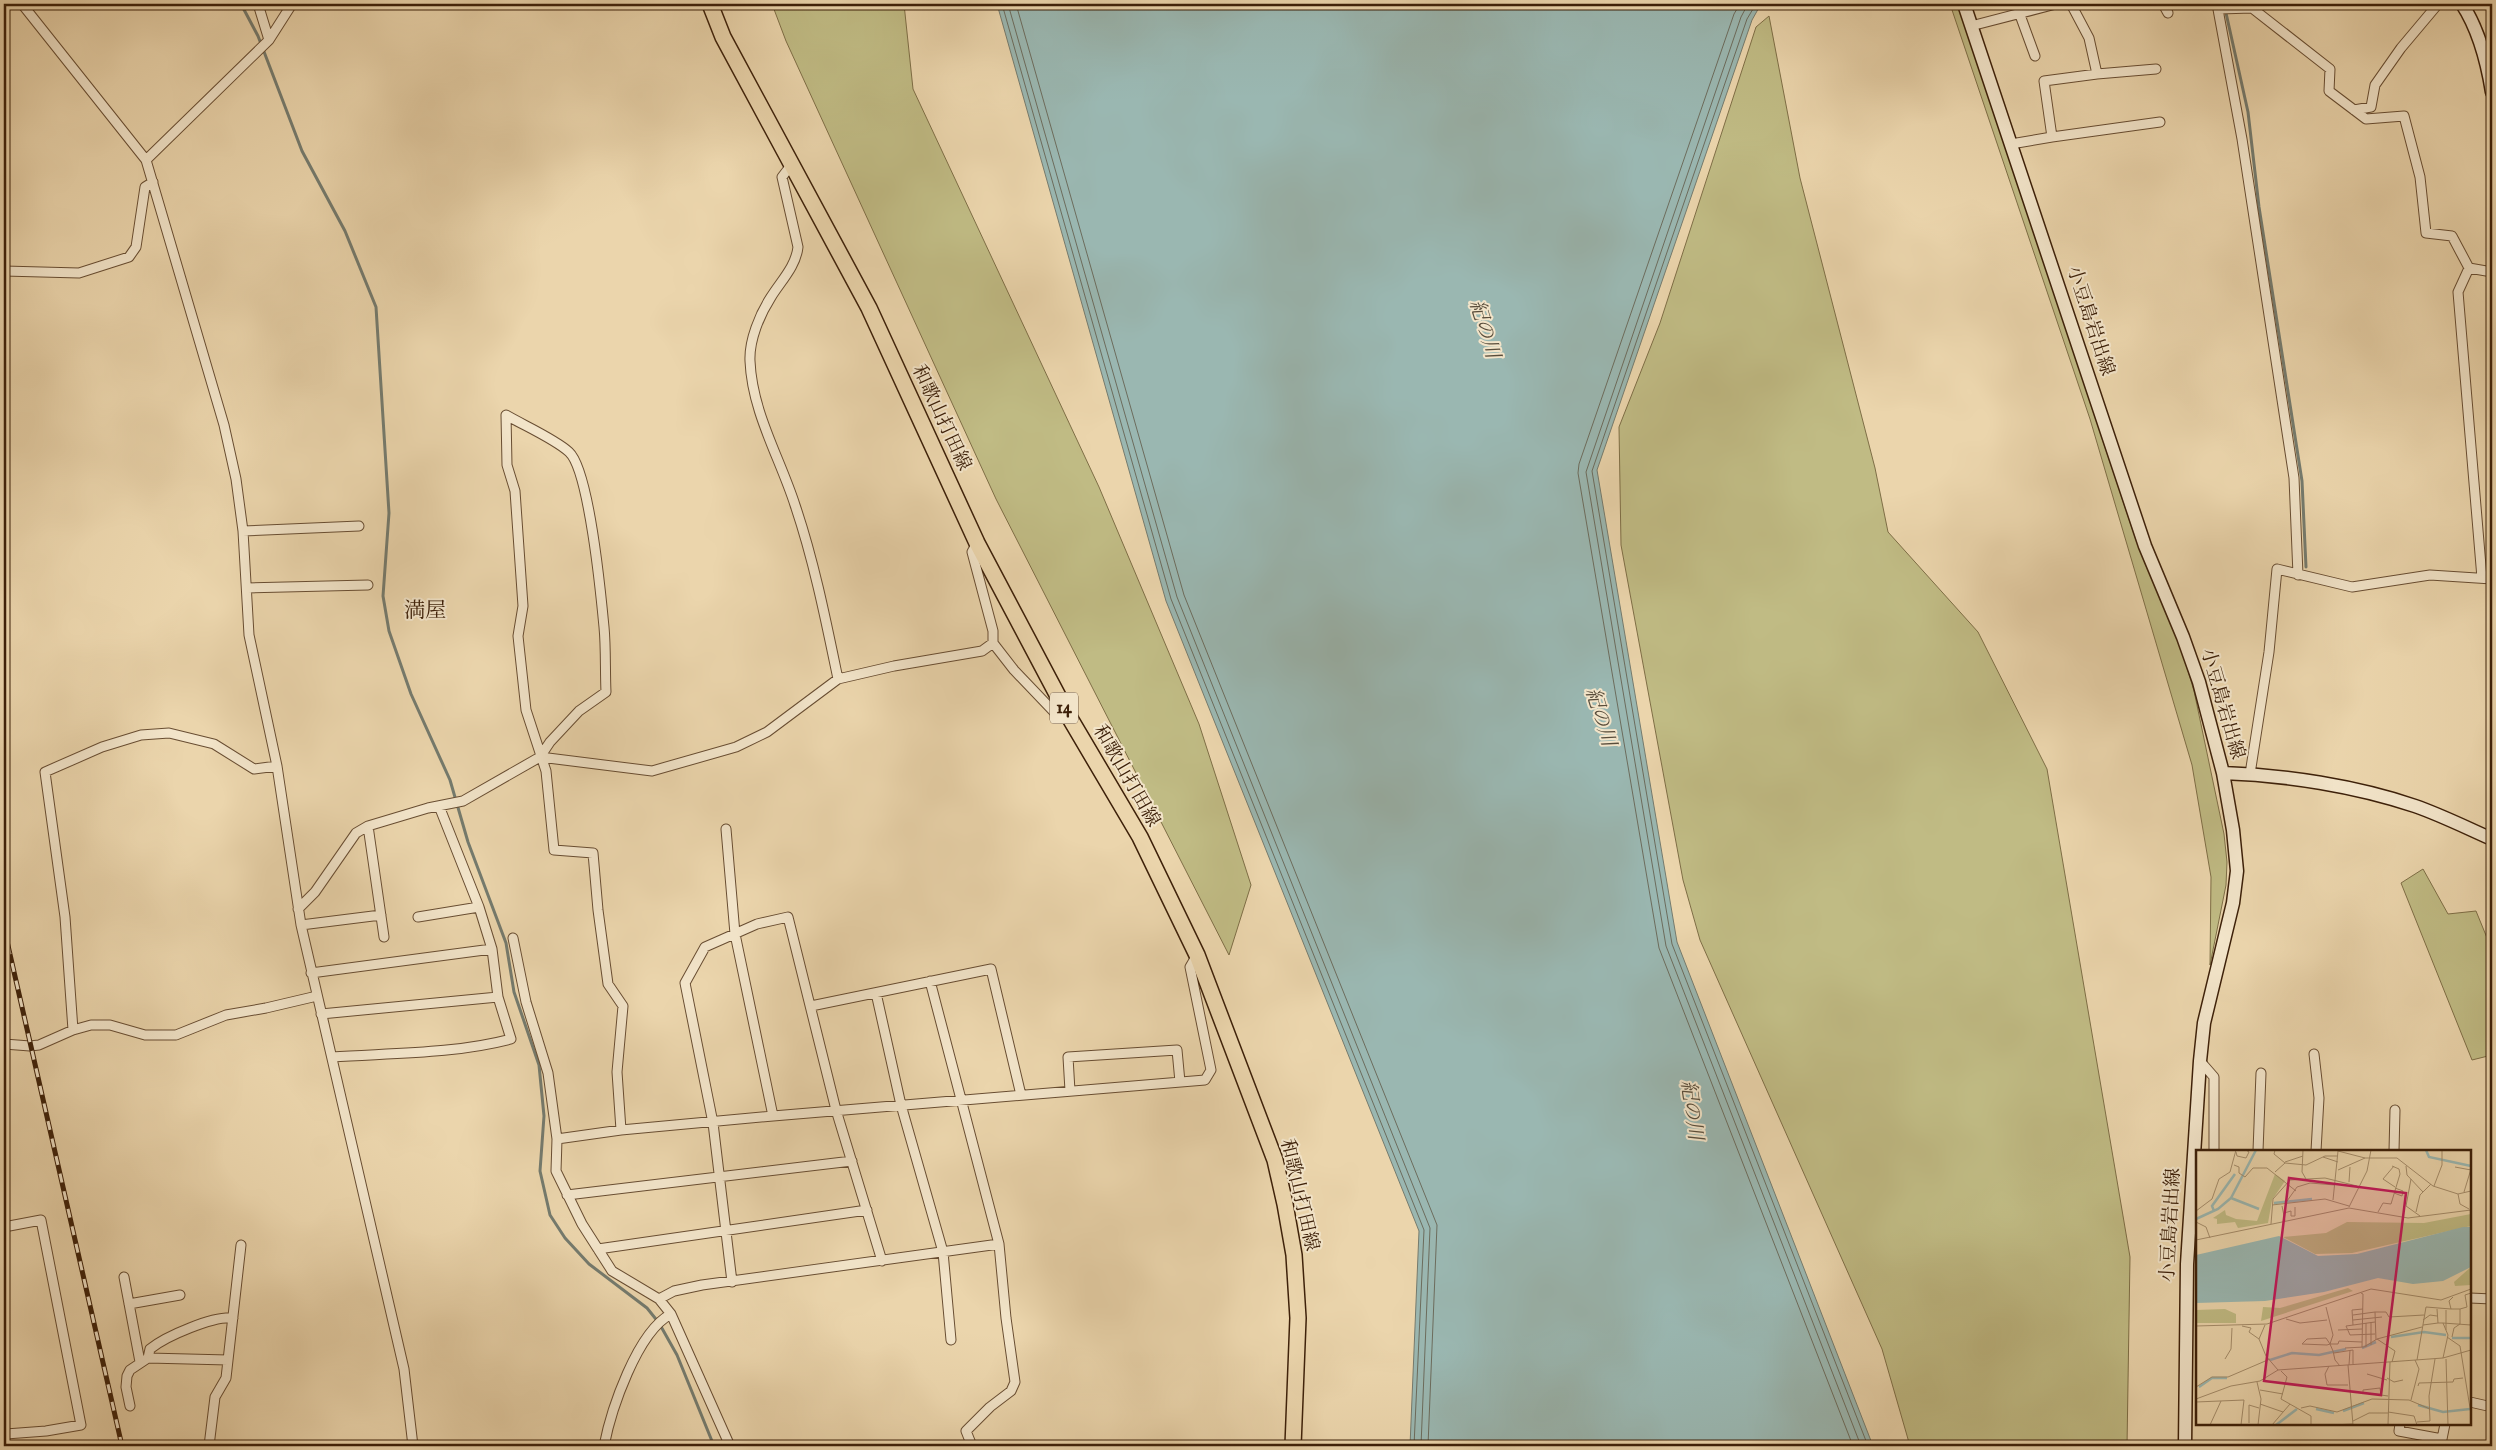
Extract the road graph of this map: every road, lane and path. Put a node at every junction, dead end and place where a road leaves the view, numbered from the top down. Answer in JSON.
{"nodes":[{"id":1,"x":22,"y":4,"type":"edge"},
{"id":2,"x":258,"y":4,"type":"edge"},
{"id":3,"x":292,"y":4,"type":"edge"},
{"id":4,"x":710,"y":4,"type":"edge"},
{"id":5,"x":1964,"y":4,"type":"edge"},
{"id":6,"x":2056,"y":4,"type":"edge"},
{"id":7,"x":2071,"y":4,"type":"edge"},
{"id":8,"x":2163,"y":4,"type":"edge"},
{"id":9,"x":2438,"y":4,"type":"edge"},
{"id":10,"x":2462,"y":4,"type":"edge"},
{"id":11,"x":2218,"y":6,"type":"edge"},
{"id":12,"x":2168,"y":13,"type":"dead end"},
{"id":13,"x":2020,"y":14,"type":"junction"},
{"id":14,"x":1971,"y":26,"type":"junction"},
{"id":15,"x":269,"y":40,"type":"junction"},
{"id":16,"x":2035,"y":56,"type":"dead end"},
{"id":17,"x":2156,"y":69,"type":"dead end"},
{"id":18,"x":2096,"y":74,"type":"junction"},
{"id":19,"x":2492,"y":92,"type":"edge"},
{"id":20,"x":2354,"y":110,"type":"junction"},
{"id":21,"x":2160,"y":122,"type":"dead end"},
{"id":22,"x":2052,"y":137,"type":"junction"},
{"id":23,"x":2011,"y":144,"type":"junction"},
{"id":24,"x":146,"y":160,"type":"junction"},
{"id":25,"x":792,"y":164,"type":"junction"},
{"id":26,"x":153,"y":182,"type":"junction"},
{"id":27,"x":2469,"y":268,"type":"junction"},
{"id":28,"x":4,"y":271,"type":"edge"},
{"id":29,"x":2492,"y":272,"type":"edge"},
{"id":30,"x":359,"y":526,"type":"dead end"},
{"id":31,"x":243,"y":531,"type":"junction"},
{"id":32,"x":976,"y":542,"type":"junction"},
{"id":33,"x":2298,"y":575,"type":"junction"},
{"id":34,"x":2482,"y":578,"type":"junction"},
{"id":35,"x":2492,"y":579,"type":"edge"},
{"id":36,"x":368,"y":585,"type":"dead end"},
{"id":37,"x":248,"y":588,"type":"junction"},
{"id":38,"x":993,"y":643,"type":"junction"},
{"id":39,"x":838,"y":679,"type":"junction"},
{"id":40,"x":1068,"y":715,"type":"junction"},
{"id":41,"x":540,"y":756,"type":"junction"},
{"id":42,"x":277,"y":766,"type":"junction"},
{"id":43,"x":2223,"y":774,"type":"junction"},
{"id":44,"x":2250,"y":774,"type":"junction"},
{"id":45,"x":439,"y":806,"type":"junction"},
{"id":46,"x":368,"y":826,"type":"junction"},
{"id":47,"x":726,"y":829,"type":"dead end"},
{"id":48,"x":2492,"y":839,"type":"edge"},
{"id":49,"x":479,"y":907,"type":"junction"},
{"id":50,"x":298,"y":908,"type":"junction"},
{"id":51,"x":381,"y":915,"type":"junction"},
{"id":52,"x":418,"y":917,"type":"dead end"},
{"id":53,"x":301,"y":925,"type":"junction"},
{"id":54,"x":734,"y":934,"type":"junction"},
{"id":55,"x":384,"y":937,"type":"dead end"},
{"id":56,"x":513,"y":938,"type":"dead end"},
{"id":57,"x":492,"y":949,"type":"junction"},
{"id":58,"x":1198,"y":955,"type":"junction"},
{"id":59,"x":311,"y":973,"type":"junction"},
{"id":60,"x":930,"y":981,"type":"junction"},
{"id":61,"x":876,"y":993,"type":"junction"},
{"id":62,"x":317,"y":996,"type":"junction"},
{"id":63,"x":498,"y":997,"type":"junction"},
{"id":64,"x":811,"y":1006,"type":"junction"},
{"id":65,"x":321,"y":1014,"type":"junction"},
{"id":66,"x":73,"y":1030,"type":"junction"},
{"id":67,"x":4,"y":1044,"type":"edge"},
{"id":68,"x":2314,"y":1054,"type":"dead end"},
{"id":69,"x":332,"y":1057,"type":"junction"},
{"id":70,"x":2200,"y":1060,"type":"junction"},
{"id":71,"x":2261,"y":1073,"type":"dead end"},
{"id":72,"x":1180,"y":1082,"type":"junction"},
{"id":73,"x":1070,"y":1091,"type":"junction"},
{"id":74,"x":1021,"y":1095,"type":"junction"},
{"id":75,"x":960,"y":1100,"type":"junction"},
{"id":76,"x":901,"y":1105,"type":"junction"},
{"id":77,"x":836,"y":1110,"type":"junction"},
{"id":78,"x":2396,"y":1110,"type":"dead end"},
{"id":79,"x":773,"y":1116,"type":"junction"},
{"id":80,"x":713,"y":1122,"type":"junction"},
{"id":81,"x":621,"y":1130,"type":"junction"},
{"id":82,"x":557,"y":1139,"type":"junction"},
{"id":83,"x":2214,"y":1150,"type":"edge"},
{"id":84,"x":2258,"y":1150,"type":"edge"},
{"id":85,"x":2316,"y":1150,"type":"edge"},
{"id":86,"x":2394,"y":1150,"type":"edge"},
{"id":87,"x":852,"y":1161,"type":"junction"},
{"id":88,"x":719,"y":1176,"type":"junction"},
{"id":89,"x":567,"y":1195,"type":"junction"},
{"id":90,"x":867,"y":1210,"type":"junction"},
{"id":91,"x":4,"y":1227,"type":"edge"},
{"id":92,"x":726,"y":1230,"type":"junction"},
{"id":93,"x":999,"y":1244,"type":"junction"},
{"id":94,"x":241,"y":1245,"type":"dead end"},
{"id":95,"x":598,"y":1248,"type":"junction"},
{"id":96,"x":943,"y":1252,"type":"junction"},
{"id":97,"x":882,"y":1261,"type":"junction"},
{"id":98,"x":124,"y":1277,"type":"dead end"},
{"id":99,"x":732,"y":1282,"type":"junction"},
{"id":100,"x":180,"y":1295,"type":"dead end"},
{"id":101,"x":2471,"y":1298,"type":"edge"},
{"id":102,"x":659,"y":1299,"type":"junction"},
{"id":103,"x":2492,"y":1299,"type":"edge"},
{"id":104,"x":129,"y":1304,"type":"junction"},
{"id":105,"x":668,"y":1316,"type":"junction"},
{"id":106,"x":233,"y":1318,"type":"junction"},
{"id":107,"x":951,"y":1340,"type":"dead end"},
{"id":108,"x":144,"y":1360,"type":"junction"},
{"id":109,"x":228,"y":1360,"type":"junction"},
{"id":110,"x":2471,"y":1402,"type":"edge"},
{"id":111,"x":130,"y":1406,"type":"dead end"},
{"id":112,"x":2492,"y":1407,"type":"edge"},
{"id":113,"x":2400,"y":1425,"type":"edge"},
{"id":114,"x":2445,"y":1425,"type":"edge"},
{"id":115,"x":4,"y":1437,"type":"edge"},
{"id":116,"x":2442,"y":1443,"type":"edge"},
{"id":117,"x":209,"y":1446,"type":"edge"},
{"id":118,"x":413,"y":1446,"type":"edge"},
{"id":119,"x":604,"y":1446,"type":"edge"},
{"id":120,"x":730,"y":1446,"type":"edge"},
{"id":121,"x":972,"y":1446,"type":"edge"},
{"id":122,"x":1293,"y":1446,"type":"edge"},
{"id":123,"x":2185,"y":1446,"type":"edge"}],
"edges":[{"from":1,"to":24,"type":"street"},
{"from":2,"to":15,"type":"street"},
{"from":3,"to":15,"type":"street"},
{"from":4,"to":25,"type":"main road","name":"和歌山打田線","number":"14"},
{"from":5,"to":14,"type":"main road","name":"小豆島岩出線"},
{"from":6,"to":13,"type":"street"},
{"from":7,"to":18,"type":"street"},
{"from":8,"to":12,"type":"street"},
{"from":9,"to":20,"type":"street"},
{"from":10,"to":19,"type":"main road"},
{"from":11,"to":20,"type":"street"},
{"from":11,"to":33,"type":"street"},
{"from":13,"to":14,"type":"street"},
{"from":13,"to":16,"type":"street"},
{"from":14,"to":23,"type":"main road","name":"小豆島岩出線"},
{"from":15,"to":24,"type":"street"},
{"from":17,"to":18,"type":"street"},
{"from":18,"to":22,"type":"street"},
{"from":20,"to":27,"type":"street"},
{"from":21,"to":22,"type":"street"},
{"from":22,"to":23,"type":"street"},
{"from":23,"to":43,"type":"main road","name":"小豆島岩出線"},
{"from":24,"to":26,"type":"street"},
{"from":25,"to":32,"type":"main road","name":"和歌山打田線","number":"14"},
{"from":25,"to":39,"type":"street"},
{"from":26,"to":28,"type":"street"},
{"from":26,"to":31,"type":"street"},
{"from":27,"to":29,"type":"street"},
{"from":27,"to":34,"type":"street"},
{"from":30,"to":31,"type":"street"},
{"from":31,"to":37,"type":"street"},
{"from":32,"to":38,"type":"street"},
{"from":32,"to":40,"type":"main road","name":"和歌山打田線","number":"14"},
{"from":33,"to":34,"type":"street"},
{"from":33,"to":44,"type":"street"},
{"from":34,"to":35,"type":"street"},
{"from":36,"to":37,"type":"street"},
{"from":37,"to":42,"type":"street"},
{"from":38,"to":39,"type":"street"},
{"from":38,"to":40,"type":"street"},
{"from":39,"to":41,"type":"street"},
{"from":40,"to":58,"type":"main road","name":"和歌山打田線","number":"14"},
{"from":41,"to":41,"type":"street"},
{"from":41,"to":45,"type":"street"},
{"from":41,"to":81,"type":"street"},
{"from":42,"to":50,"type":"street"},
{"from":42,"to":66,"type":"street"},
{"from":43,"to":44,"type":"main road"},
{"from":43,"to":70,"type":"main road","name":"小豆島岩出線"},
{"from":44,"to":48,"type":"main road"},
{"from":45,"to":46,"type":"street"},
{"from":45,"to":49,"type":"street"},
{"from":46,"to":50,"type":"street"},
{"from":46,"to":51,"type":"street"},
{"from":47,"to":54,"type":"street"},
{"from":49,"to":52,"type":"street"},
{"from":49,"to":57,"type":"street"},
{"from":50,"to":53,"type":"street"},
{"from":51,"to":53,"type":"street"},
{"from":51,"to":55,"type":"street"},
{"from":53,"to":59,"type":"street"},
{"from":54,"to":64,"type":"street"},
{"from":54,"to":79,"type":"street"},
{"from":54,"to":80,"type":"street"},
{"from":56,"to":82,"type":"street"},
{"from":57,"to":59,"type":"street"},
{"from":57,"to":63,"type":"street"},
{"from":58,"to":72,"type":"street"},
{"from":58,"to":122,"type":"main road","name":"和歌山打田線","number":"14"},
{"from":59,"to":62,"type":"street"},
{"from":60,"to":61,"type":"street"},
{"from":60,"to":74,"type":"street"},
{"from":60,"to":75,"type":"street"},
{"from":61,"to":64,"type":"street"},
{"from":61,"to":76,"type":"street"},
{"from":62,"to":65,"type":"street"},
{"from":62,"to":66,"type":"street"},
{"from":63,"to":65,"type":"street"},
{"from":63,"to":69,"type":"street"},
{"from":64,"to":77,"type":"street"},
{"from":65,"to":69,"type":"street"},
{"from":66,"to":67,"type":"street"},
{"from":68,"to":85,"type":"street"},
{"from":69,"to":118,"type":"street"},
{"from":70,"to":83,"type":"street"},
{"from":70,"to":123,"type":"main road","name":"小豆島岩出線"},
{"from":71,"to":84,"type":"street"},
{"from":72,"to":73,"type":"street"},
{"from":72,"to":73,"type":"street"},
{"from":73,"to":74,"type":"street"},
{"from":74,"to":75,"type":"street"},
{"from":75,"to":76,"type":"street"},
{"from":75,"to":93,"type":"street"},
{"from":76,"to":77,"type":"street"},
{"from":76,"to":96,"type":"street"},
{"from":77,"to":79,"type":"street"},
{"from":77,"to":87,"type":"street"},
{"from":78,"to":86,"type":"street"},
{"from":79,"to":80,"type":"street"},
{"from":80,"to":81,"type":"street"},
{"from":80,"to":88,"type":"street"},
{"from":81,"to":82,"type":"street"},
{"from":82,"to":89,"type":"street"},
{"from":87,"to":88,"type":"street"},
{"from":87,"to":90,"type":"street"},
{"from":88,"to":89,"type":"street"},
{"from":88,"to":92,"type":"street"},
{"from":89,"to":95,"type":"street"},
{"from":90,"to":92,"type":"street"},
{"from":90,"to":97,"type":"street"},
{"from":91,"to":115,"type":"street"},
{"from":92,"to":95,"type":"street"},
{"from":92,"to":99,"type":"street"},
{"from":93,"to":96,"type":"street"},
{"from":93,"to":121,"type":"street"},
{"from":94,"to":106,"type":"street"},
{"from":95,"to":102,"type":"street"},
{"from":96,"to":97,"type":"street"},
{"from":96,"to":107,"type":"street"},
{"from":97,"to":99,"type":"street"},
{"from":98,"to":104,"type":"street"},
{"from":99,"to":102,"type":"street"},
{"from":100,"to":104,"type":"street"},
{"from":101,"to":103,"type":"street"},
{"from":102,"to":105,"type":"street"},
{"from":104,"to":108,"type":"street"},
{"from":105,"to":119,"type":"street"},
{"from":105,"to":120,"type":"street"},
{"from":106,"to":108,"type":"street"},
{"from":106,"to":109,"type":"street"},
{"from":108,"to":109,"type":"street"},
{"from":108,"to":111,"type":"street"},
{"from":109,"to":117,"type":"street"},
{"from":110,"to":112,"type":"street"},
{"from":113,"to":116,"type":"street"},
{"from":114,"to":116,"type":"street"}]}
